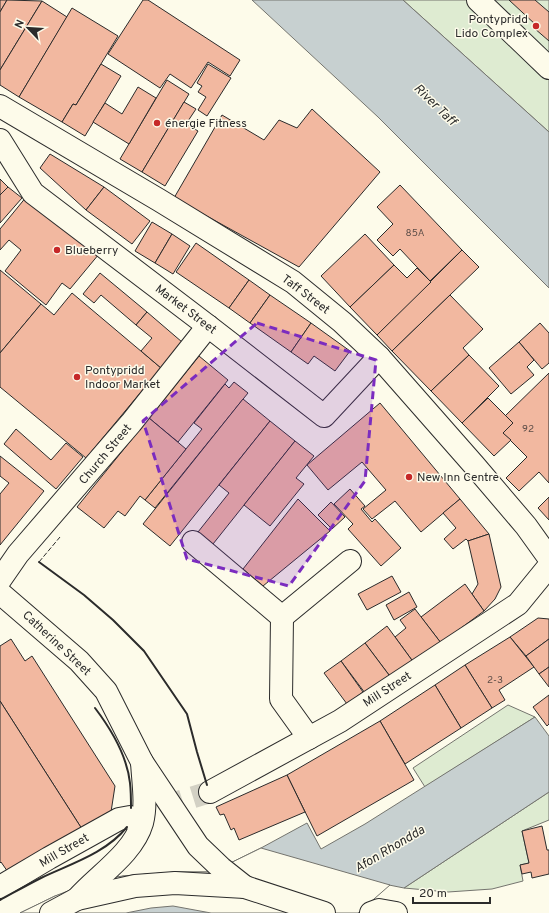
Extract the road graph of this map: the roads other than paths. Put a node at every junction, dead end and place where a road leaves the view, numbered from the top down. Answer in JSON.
{"nodes":[{"id":1,"x":478,"y":0,"type":"edge"},
{"id":2,"x":549,"y":68,"type":"edge"},
{"id":3,"x":0,"y":106,"type":"edge"},
{"id":4,"x":0,"y":140,"type":"edge"},
{"id":5,"x":208,"y":326,"type":"junction"},
{"id":6,"x":380,"y":357,"type":"junction"},
{"id":7,"x":193,"y":542,"type":"dead end"},
{"id":8,"x":549,"y":558,"type":"edge"},
{"id":9,"x":350,"y":561,"type":"dead end"},
{"id":10,"x":549,"y":566,"type":"edge"},
{"id":11,"x":0,"y":580,"type":"edge"},
{"id":12,"x":0,"y":593,"type":"edge"},
{"id":13,"x":282,"y":617,"type":"junction"},
{"id":14,"x":309,"y":738,"type":"junction"},
{"id":15,"x":142,"y":762,"type":"junction"},
{"id":16,"x":210,"y":792,"type":"tunnel mouth"},
{"id":17,"x":130,"y":817,"type":"tunnel mouth"},
{"id":18,"x":0,"y":887,"type":"edge"},
{"id":19,"x":245,"y":887,"type":"junction"},
{"id":20,"x":77,"y":899,"type":"junction"},
{"id":21,"x":51,"y":913,"type":"edge"},
{"id":22,"x":324,"y":913,"type":"edge"},
{"id":23,"x":371,"y":913,"type":"edge"},
{"id":24,"x":396,"y":913,"type":"edge"}],
"edges":[{"from":1,"to":2,"type":"street"},
{"from":3,"to":6,"type":"street","name":"Taff Street"},
{"from":4,"to":5,"type":"street","name":"Market Street"},
{"from":5,"to":6,"type":"street","name":"Market Street"},
{"from":5,"to":11,"type":"street","name":"Church Street"},
{"from":6,"to":8,"type":"street","name":"Taff Street"},
{"from":7,"to":13,"type":"street"},
{"from":9,"to":13,"type":"street"},
{"from":10,"to":14,"type":"street","name":"Mill Street"},
{"from":12,"to":15,"type":"street","name":"Catherine Street"},
{"from":13,"to":14,"type":"street"},
{"from":14,"to":16,"type":"street","name":"Mill Street"},
{"from":15,"to":19,"type":"street","name":"Catherine Street"},
{"from":15,"to":20,"type":"street","name":"Catherine Street"},
{"from":17,"to":18,"type":"street","name":"Mill Street"},
{"from":19,"to":20,"type":"street"},
{"from":19,"to":22,"type":"street"},
{"from":20,"to":21,"type":"street"},
{"from":23,"to":24,"type":"street"}]}
